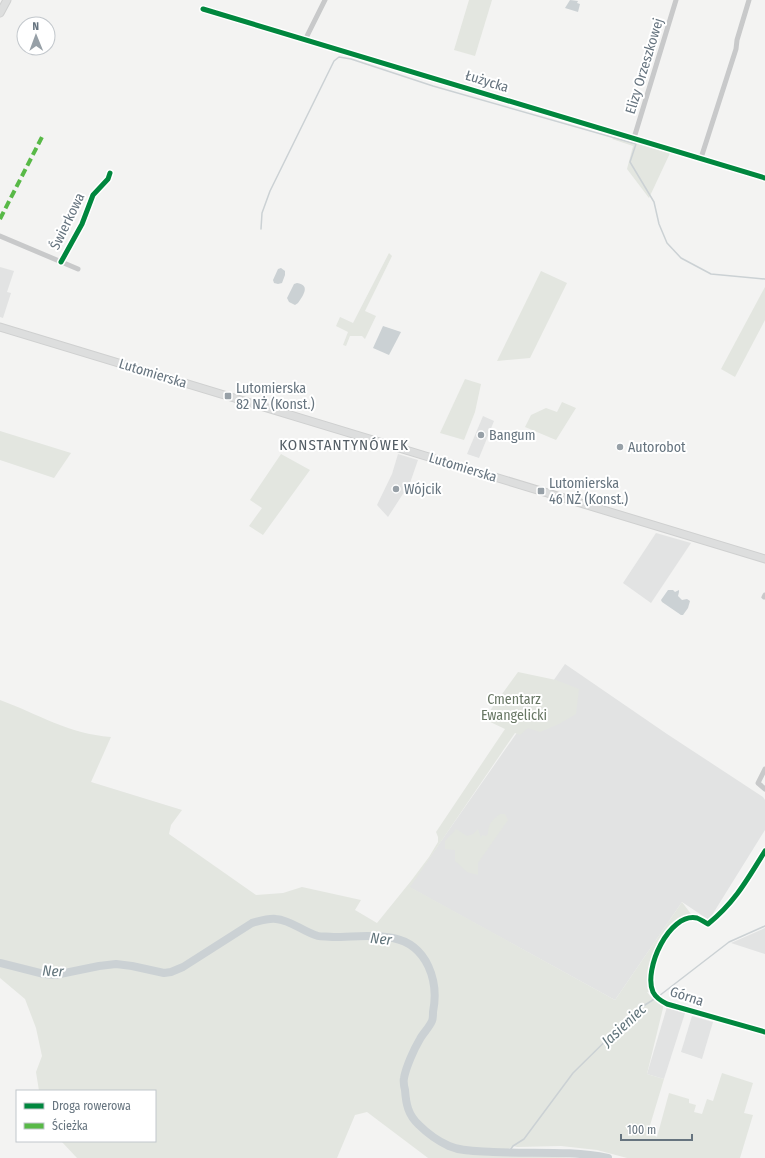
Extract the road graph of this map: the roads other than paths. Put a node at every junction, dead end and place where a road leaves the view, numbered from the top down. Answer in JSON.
{"nodes":[{"id":1,"x":7,"y":0,"type":"edge"},
{"id":2,"x":325,"y":0,"type":"edge"},
{"id":3,"x":676,"y":0,"type":"edge"},
{"id":4,"x":749,"y":0,"type":"edge"},
{"id":5,"x":203,"y":9,"type":"dead end"},
{"id":6,"x":0,"y":13,"type":"edge"},
{"id":7,"x":306,"y":40,"type":"junction"},
{"id":8,"x":634,"y":138,"type":"junction"},
{"id":9,"x":701,"y":158,"type":"junction"},
{"id":10,"x":110,"y":173,"type":"dead end"},
{"id":11,"x":765,"y":178,"type":"edge"},
{"id":12,"x":0,"y":236,"type":"edge"},
{"id":13,"x":61,"y":262,"type":"junction"},
{"id":14,"x":78,"y":269,"type":"dead end"},
{"id":15,"x":0,"y":327,"type":"edge"},
{"id":16,"x":765,"y":559,"type":"edge"},
{"id":17,"x":765,"y":769,"type":"edge"},
{"id":18,"x":765,"y":789,"type":"edge"},
{"id":19,"x":765,"y":851,"type":"edge"},
{"id":20,"x":765,"y":1032,"type":"edge"}],
"edges":[{"from":1,"to":6,"type":"main road"},
{"from":2,"to":7,"type":"street"},
{"from":3,"to":8,"type":"street","name":"Elizy Orzeszkowej"},
{"from":4,"to":9,"type":"street"},
{"from":5,"to":7,"type":"street","name":"Łużycka"},
{"from":7,"to":8,"type":"street","name":"Łużycka"},
{"from":8,"to":9,"type":"street","name":"Łużycka"},
{"from":9,"to":11,"type":"street","name":"Łużycka"},
{"from":10,"to":13,"type":"street","name":"Świerkowa"},
{"from":12,"to":13,"type":"street"},
{"from":13,"to":14,"type":"street"},
{"from":15,"to":16,"type":"main road","name":"Lutomierska"},
{"from":17,"to":18,"type":"street"},
{"from":19,"to":20,"type":"street","name":"Górna"}]}
